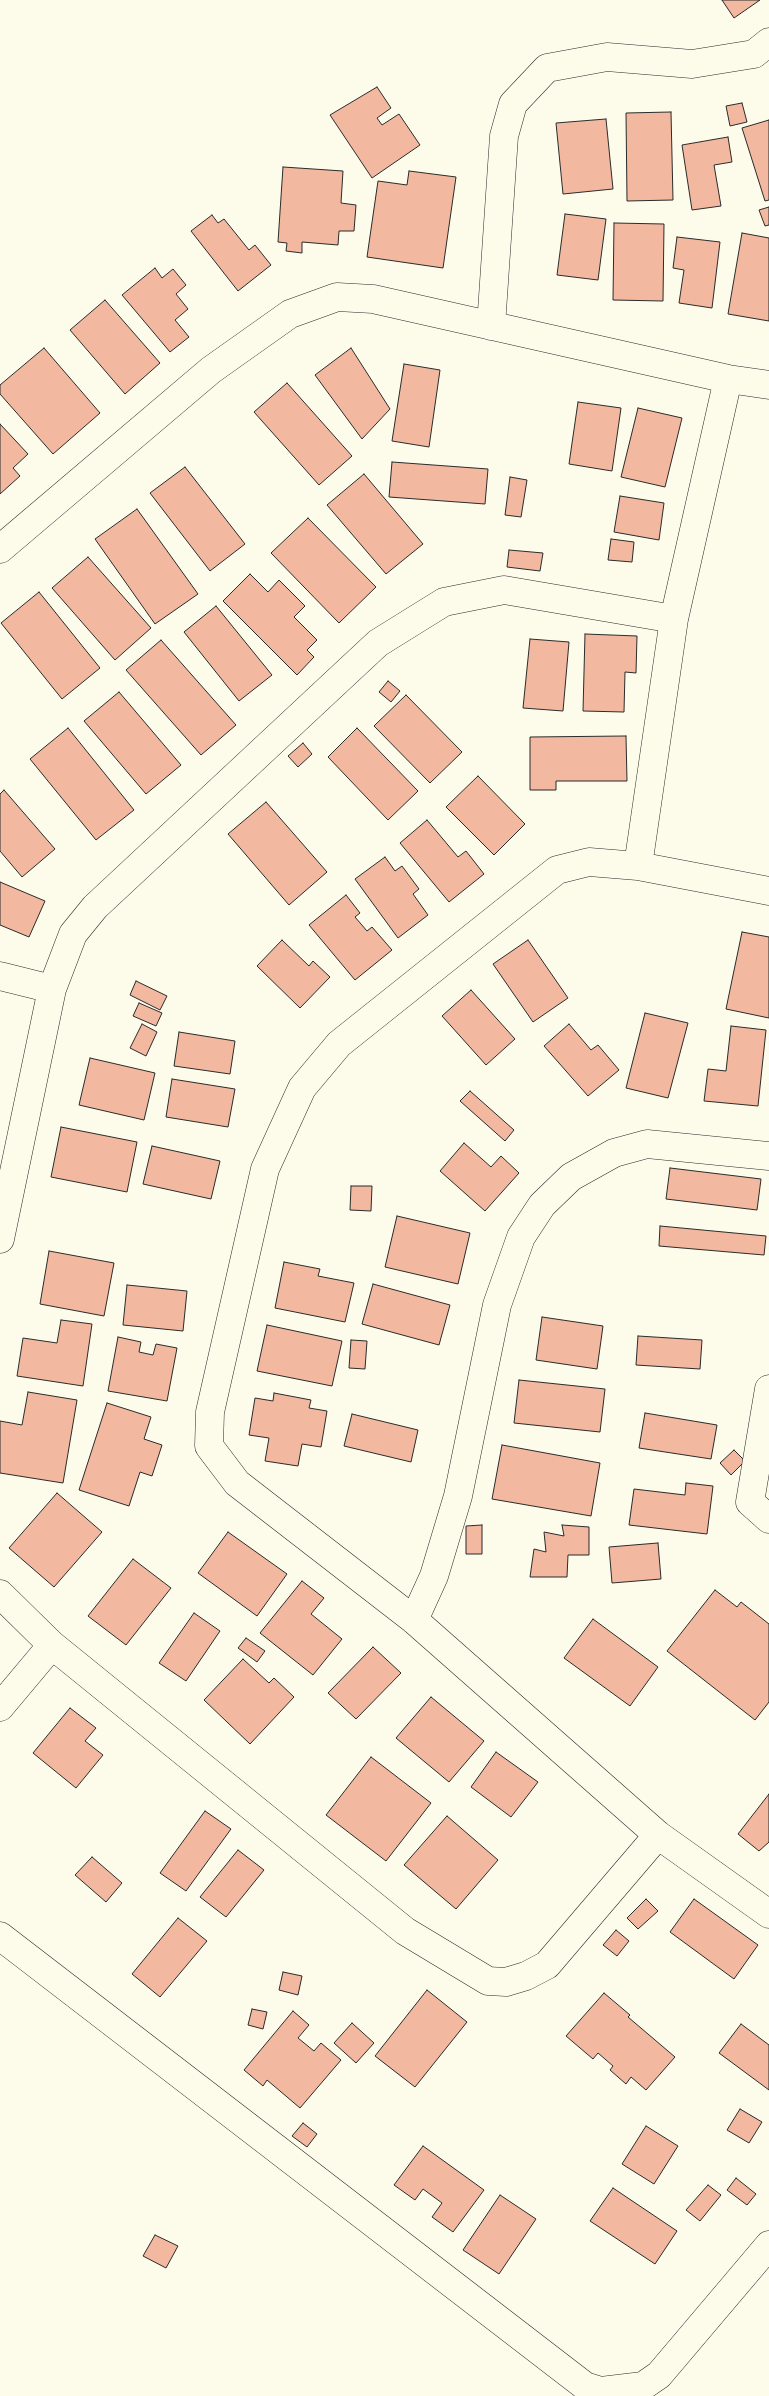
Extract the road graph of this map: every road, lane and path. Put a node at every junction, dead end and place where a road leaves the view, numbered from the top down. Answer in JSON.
{"nodes":[{"id":1,"x":769,"y":42,"type":"edge"},
{"id":2,"x":491,"y":326,"type":"junction"},
{"id":3,"x":728,"y":379,"type":"junction"},
{"id":4,"x":769,"y":385,"type":"edge"},
{"id":5,"x":0,"y":549,"type":"edge"},
{"id":6,"x":674,"y":619,"type":"junction"},
{"id":7,"x":638,"y":866,"type":"junction"},
{"id":8,"x":769,"y":891,"type":"edge"},
{"id":9,"x":0,"y":976,"type":"edge"},
{"id":10,"x":52,"y":989,"type":"junction"},
{"id":11,"x":769,"y":1156,"type":"edge"},
{"id":12,"x":0,"y":1239,"type":"edge"},
{"id":13,"x":769,"y":1389,"type":"edge"},
{"id":14,"x":769,"y":1519,"type":"edge"},
{"id":15,"x":0,"y":1594,"type":"edge"},
{"id":16,"x":414,"y":1620,"type":"junction"},
{"id":17,"x":52,"y":1645,"type":"junction"},
{"id":18,"x":0,"y":1707,"type":"edge"},
{"id":19,"x":658,"y":1835,"type":"junction"},
{"id":20,"x":769,"y":1914,"type":"edge"},
{"id":21,"x":0,"y":1936,"type":"edge"},
{"id":22,"x":769,"y":2245,"type":"edge"}],
"edges":[{"from":1,"to":2,"type":"street"},
{"from":2,"to":3,"type":"street"},
{"from":2,"to":5,"type":"street"},
{"from":3,"to":4,"type":"street"},
{"from":3,"to":6,"type":"street"},
{"from":6,"to":7,"type":"street"},
{"from":6,"to":10,"type":"street"},
{"from":7,"to":8,"type":"street"},
{"from":7,"to":16,"type":"street"},
{"from":9,"to":10,"type":"street"},
{"from":10,"to":12,"type":"street"},
{"from":11,"to":16,"type":"street"},
{"from":13,"to":14,"type":"street"},
{"from":15,"to":17,"type":"street"},
{"from":16,"to":19,"type":"street"},
{"from":17,"to":18,"type":"street"},
{"from":17,"to":19,"type":"street"},
{"from":19,"to":20,"type":"street"},
{"from":21,"to":22,"type":"street"}]}
